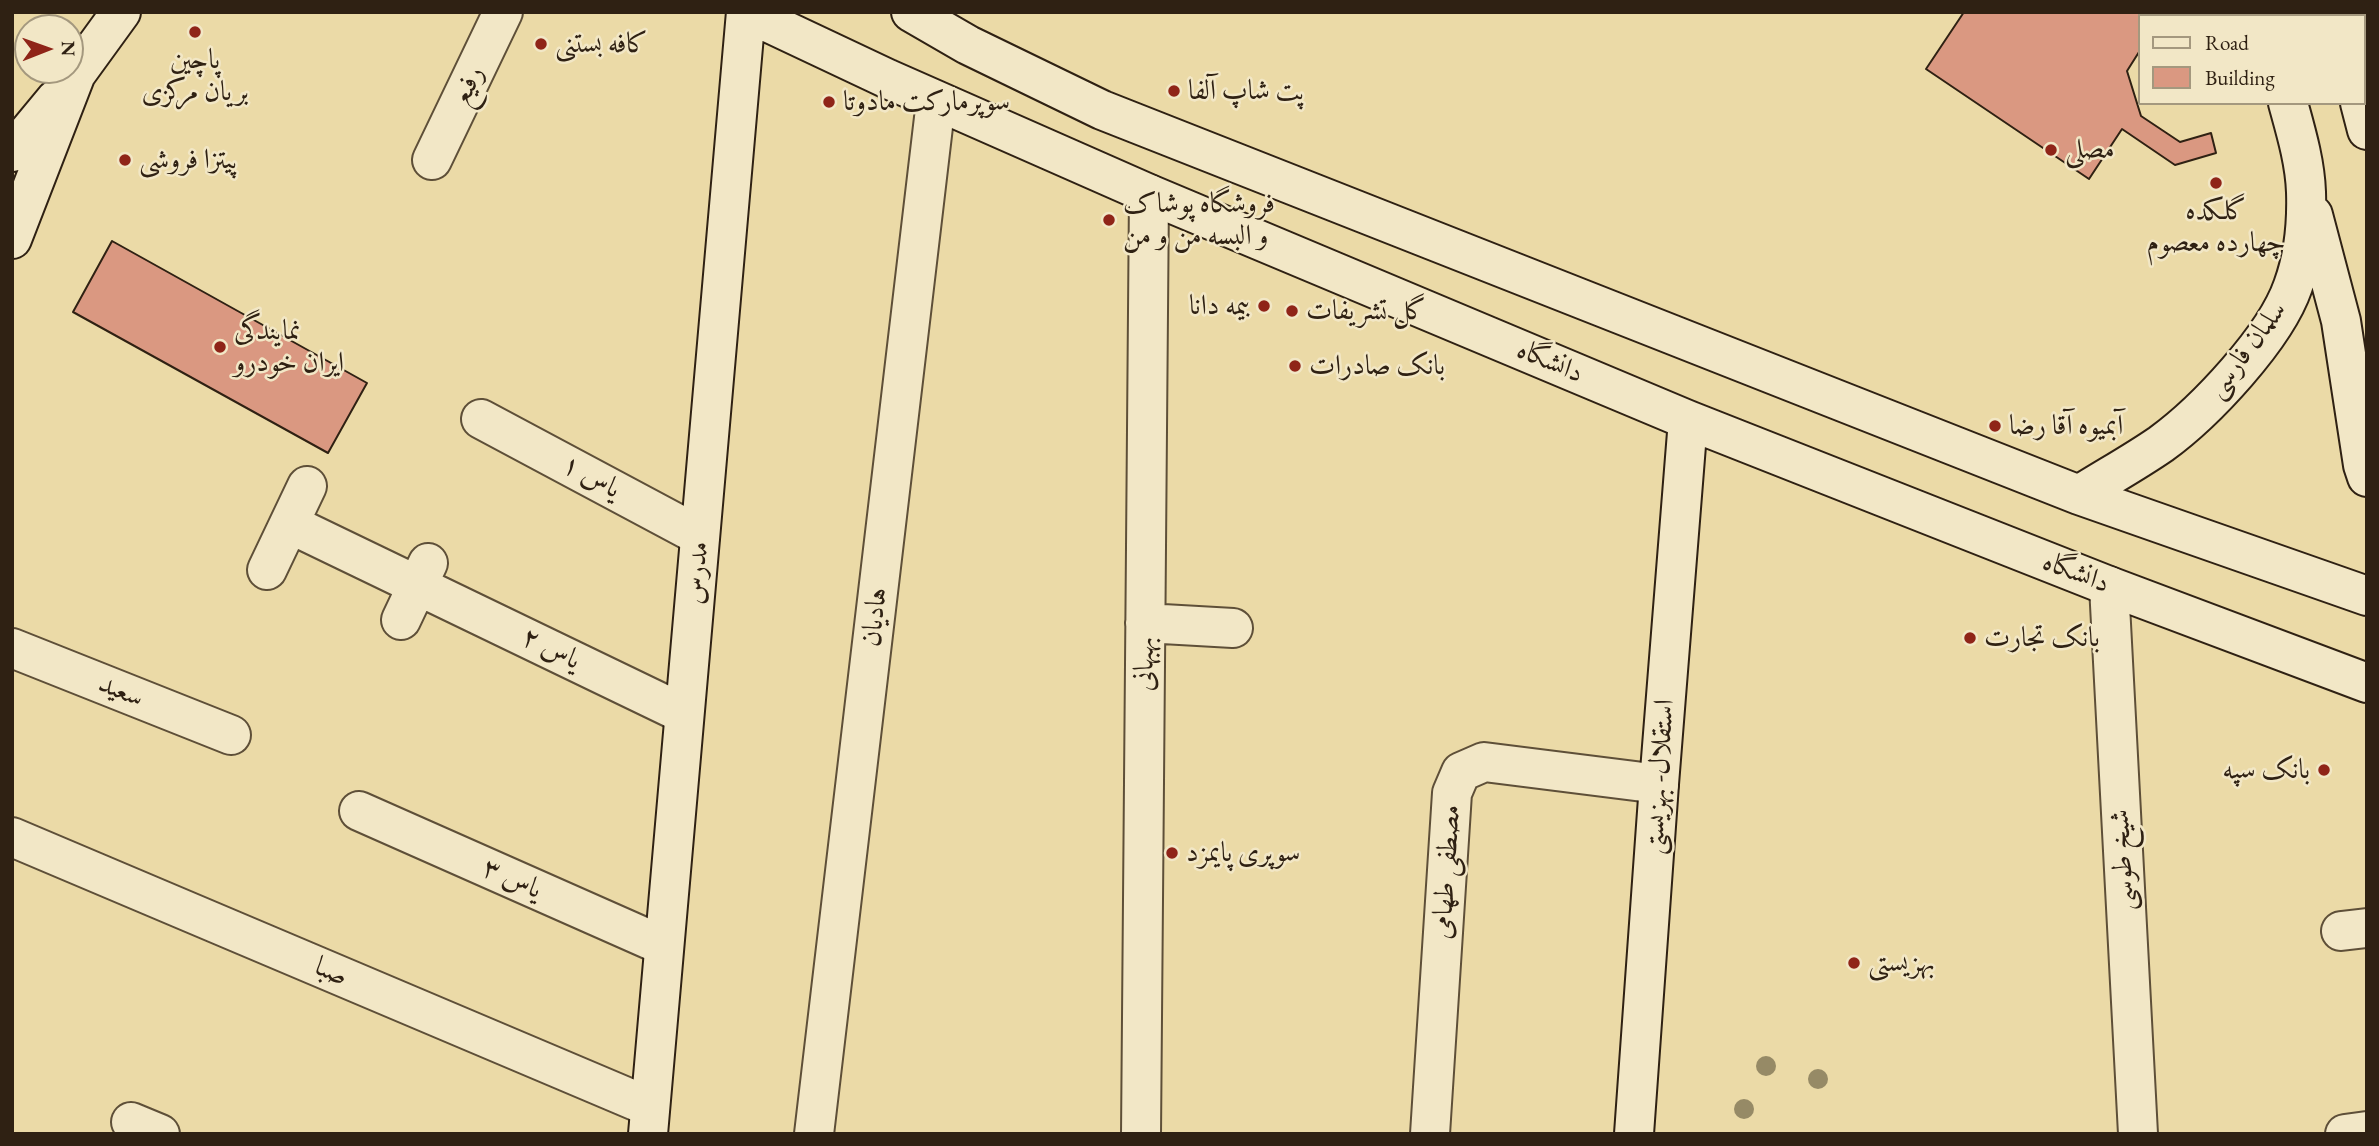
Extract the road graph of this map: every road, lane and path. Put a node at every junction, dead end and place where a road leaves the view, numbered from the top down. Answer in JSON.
{"nodes":[{"id":1,"x":121,"y":12,"type":"edge"},
{"id":2,"x":503,"y":12,"type":"edge"},
{"id":3,"x":746,"y":12,"type":"edge"},
{"id":4,"x":911,"y":12,"type":"edge"},
{"id":5,"x":84,"y":63,"type":"edge"},
{"id":6,"x":68,"y":84,"type":"edge"},
{"id":7,"x":72,"y":84,"type":"edge"},
{"id":8,"x":936,"y":101,"type":"junction"},
{"id":9,"x":2289,"y":105,"type":"edge"},
{"id":10,"x":2361,"y":105,"type":"edge"},
{"id":11,"x":2367,"y":130,"type":"edge"},
{"id":12,"x":12,"y":152,"type":"edge"},
{"id":13,"x":432,"y":160,"type":"dead end"},
{"id":14,"x":2306,"y":189,"type":"junction"},
{"id":15,"x":1149,"y":194,"type":"junction"},
{"id":16,"x":12,"y":239,"type":"edge"},
{"id":17,"x":481,"y":419,"type":"dead end"},
{"id":18,"x":1688,"y":420,"type":"junction"},
{"id":19,"x":2367,"y":477,"type":"edge"},
{"id":20,"x":307,"y":486,"type":"dead end"},
{"id":21,"x":2080,"y":495,"type":"junction"},
{"id":22,"x":289,"y":524,"type":"junction"},
{"id":23,"x":700,"y":536,"type":"junction"},
{"id":24,"x":267,"y":570,"type":"dead end"},
{"id":25,"x":423,"y":573,"type":"junction"},
{"id":26,"x":2109,"y":586,"type":"junction"},
{"id":27,"x":2367,"y":596,"type":"edge"},
{"id":28,"x":401,"y":620,"type":"dead end"},
{"id":29,"x":1145,"y":623,"type":"junction"},
{"id":30,"x":1233,"y":628,"type":"dead end"},
{"id":31,"x":12,"y":648,"type":"edge"},
{"id":32,"x":2367,"y":683,"type":"edge"},
{"id":33,"x":684,"y":714,"type":"junction"},
{"id":34,"x":231,"y":734,"type":"dead end"},
{"id":35,"x":1659,"y":784,"type":"junction"},
{"id":36,"x":359,"y":811,"type":"dead end"},
{"id":37,"x":12,"y":837,"type":"edge"},
{"id":38,"x":664,"y":946,"type":"junction"},
{"id":39,"x":649,"y":1120,"type":"edge"},
{"id":40,"x":2367,"y":1131,"type":"edge"},
{"id":41,"x":814,"y":1134,"type":"edge"},
{"id":42,"x":1141,"y":1134,"type":"edge"},
{"id":43,"x":1430,"y":1134,"type":"edge"},
{"id":44,"x":1634,"y":1134,"type":"edge"},
{"id":45,"x":2138,"y":1134,"type":"edge"},
{"id":46,"x":2345,"y":1134,"type":"edge"}],
"edges":[{"from":1,"to":5,"type":"street"},
{"from":2,"to":13,"type":"street","name":"رفیع"},
{"from":3,"to":8,"type":"street","name":"دانشگاه"},
{"from":3,"to":23,"type":"street","name":"مدرس"},
{"from":4,"to":21,"type":"street"},
{"from":6,"to":12,"type":"street"},
{"from":7,"to":16,"type":"street"},
{"from":8,"to":15,"type":"street","name":"دانشگاه"},
{"from":8,"to":41,"type":"street","name":"هادیان"},
{"from":9,"to":14,"type":"street","name":"سلمان فارسی"},
{"from":10,"to":11,"type":"street"},
{"from":14,"to":19,"type":"street"},
{"from":14,"to":21,"type":"street","name":"سلمان فارسی"},
{"from":15,"to":18,"type":"street","name":"دانشگاه"},
{"from":15,"to":29,"type":"street","name":"بهبهانی"},
{"from":17,"to":23,"type":"street","name":"یاس ۱"},
{"from":18,"to":26,"type":"street","name":"دانشگاه"},
{"from":18,"to":35,"type":"street","name":"استقلال- بهزیستی"},
{"from":20,"to":22,"type":"street"},
{"from":21,"to":27,"type":"street"},
{"from":22,"to":24,"type":"street"},
{"from":22,"to":25,"type":"street","name":"یاس ۲"},
{"from":23,"to":33,"type":"street","name":"مدرس"},
{"from":25,"to":28,"type":"street"},
{"from":25,"to":33,"type":"street","name":"یاس ۲"},
{"from":26,"to":32,"type":"street","name":"دانشگاه"},
{"from":26,"to":45,"type":"street","name":"شیخ طوسی"},
{"from":29,"to":30,"type":"street"},
{"from":29,"to":42,"type":"street","name":"بهبهانی"},
{"from":31,"to":34,"type":"street","name":"سعید"},
{"from":33,"to":38,"type":"street","name":"مدرس"},
{"from":35,"to":43,"type":"street","name":"مصطفی طهامی"},
{"from":35,"to":44,"type":"street","name":"استقلال- بهزیستی"},
{"from":36,"to":38,"type":"street","name":"یاس ۳"},
{"from":37,"to":39,"type":"street","name":"صبا"},
{"from":38,"to":39,"type":"street","name":"مدرس"},
{"from":40,"to":46,"type":"street"}]}
